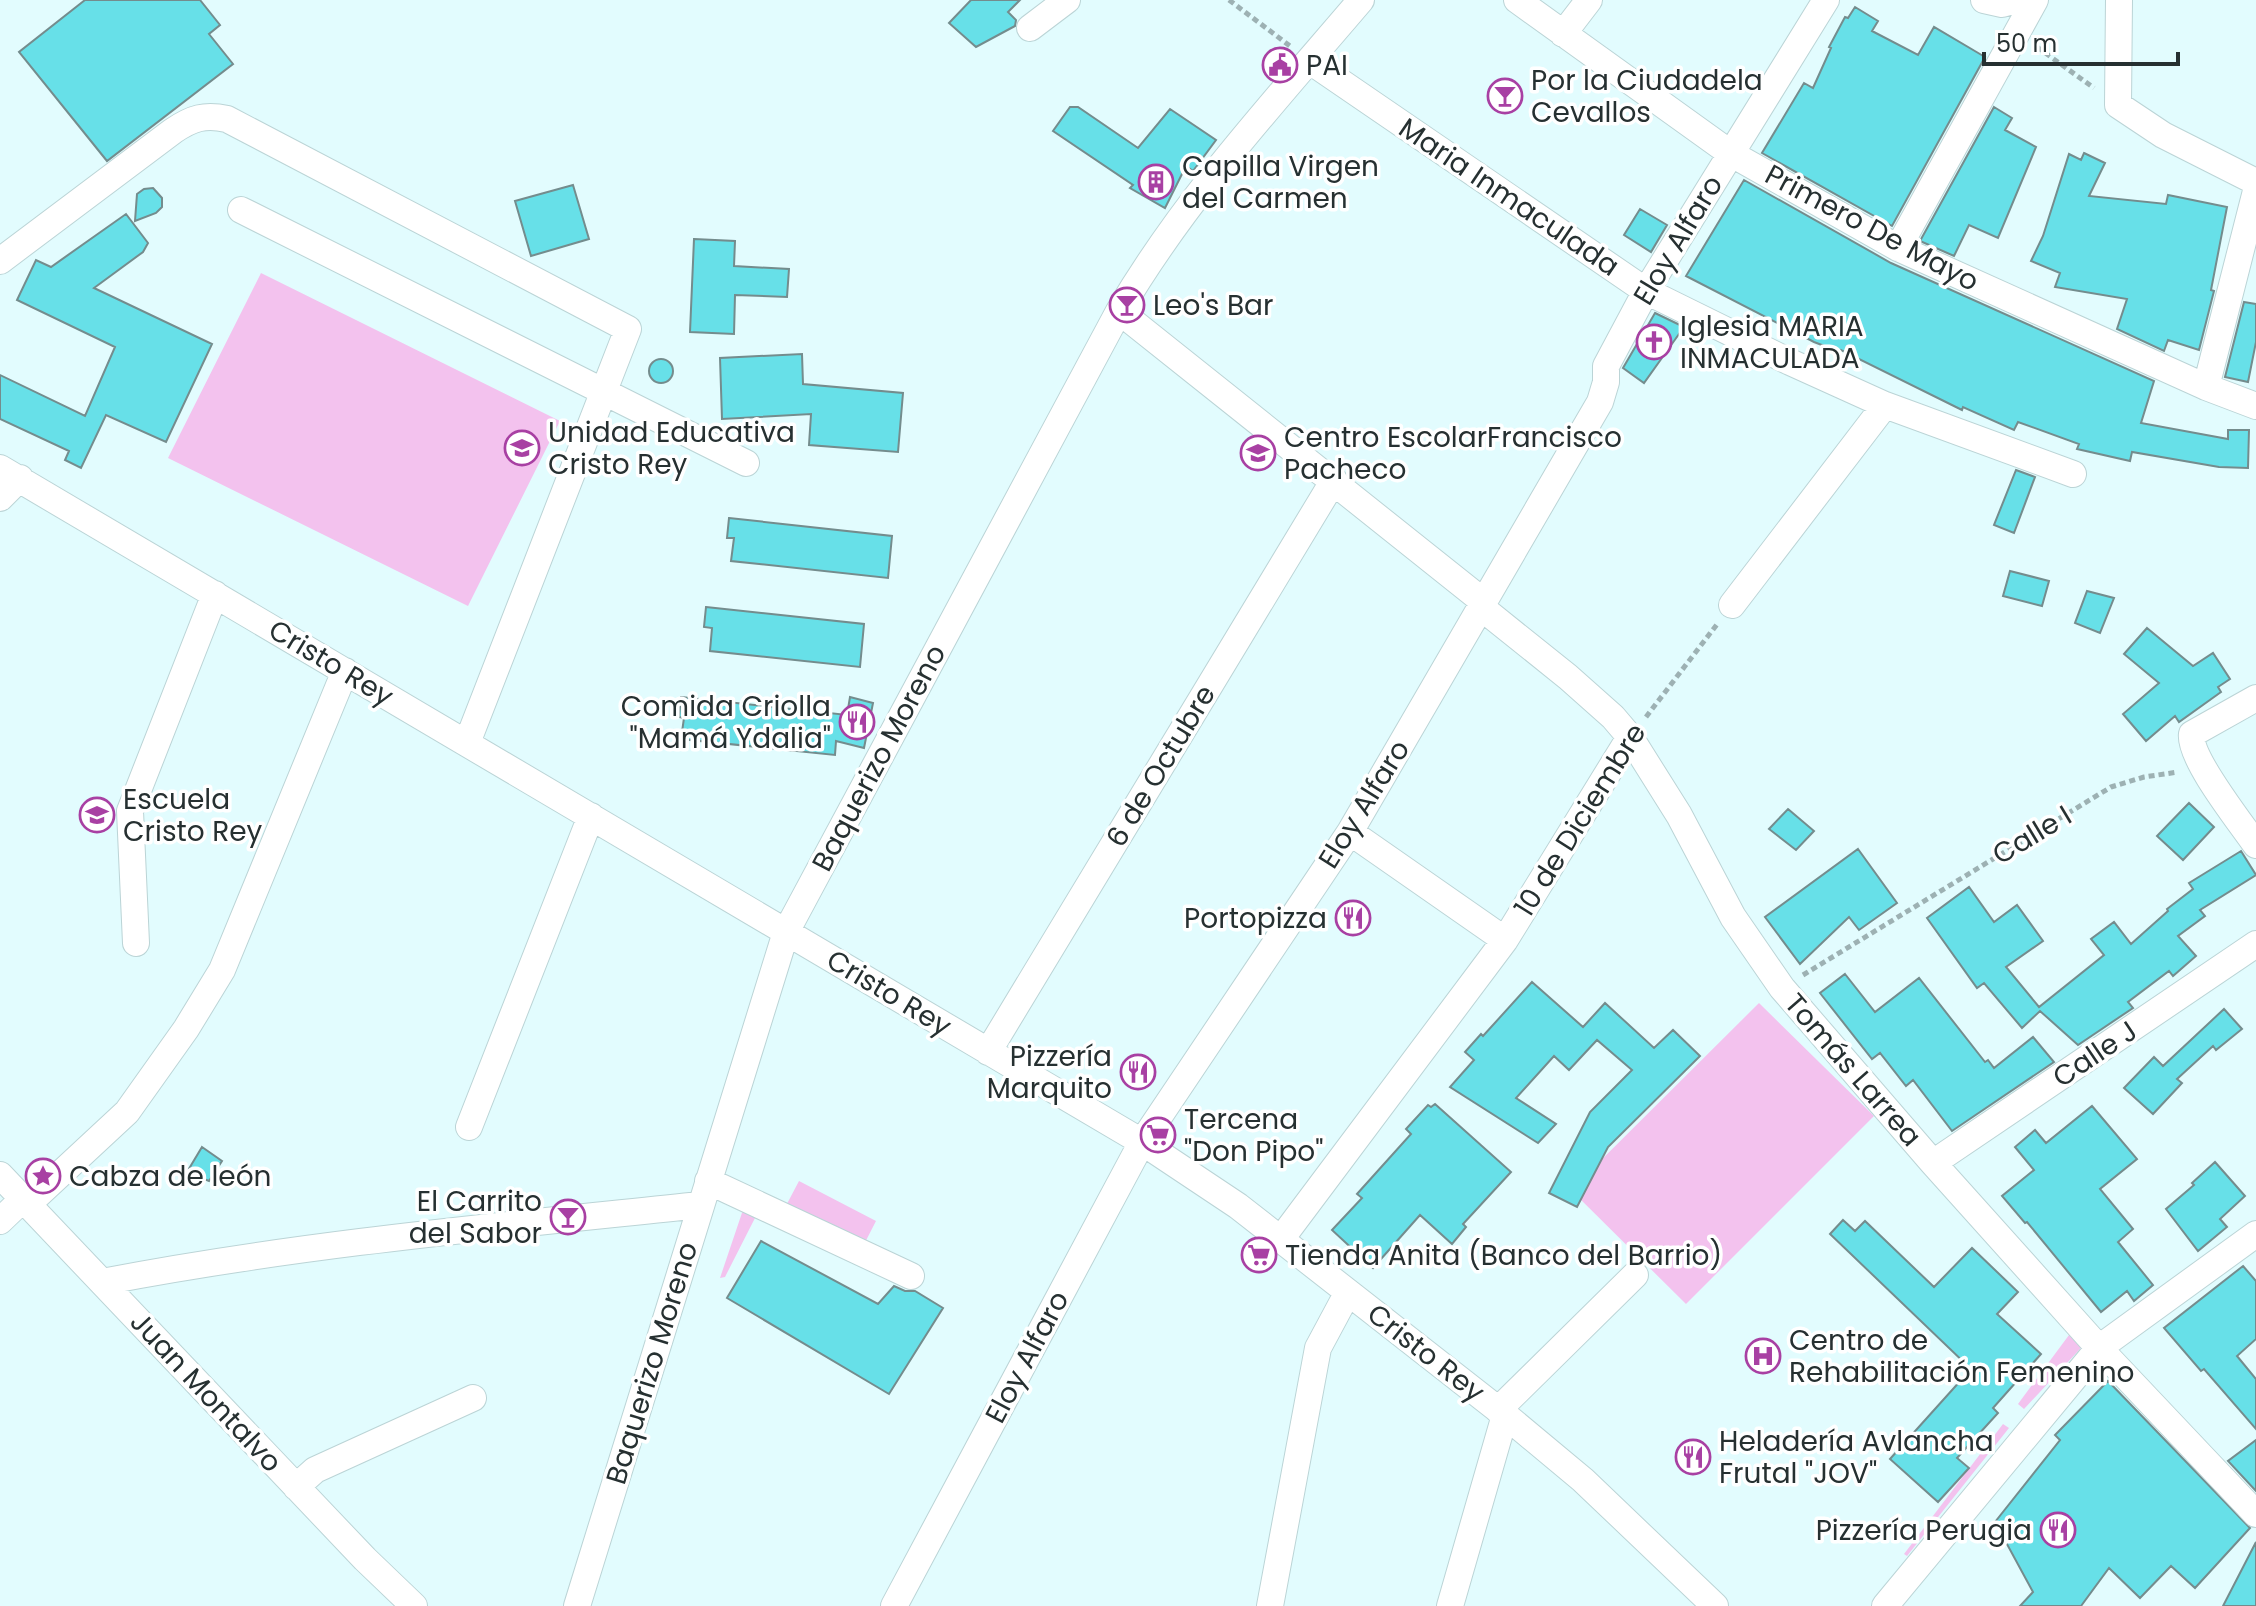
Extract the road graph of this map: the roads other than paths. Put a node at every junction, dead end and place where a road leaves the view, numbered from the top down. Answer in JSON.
{"nodes":[{"id":1,"x":1067,"y":0,"type":"edge"},
{"id":2,"x":1361,"y":0,"type":"edge"},
{"id":3,"x":1517,"y":0,"type":"edge"},
{"id":4,"x":1589,"y":0,"type":"edge"},
{"id":5,"x":1826,"y":0,"type":"edge"},
{"id":6,"x":1984,"y":0,"type":"edge"},
{"id":7,"x":2017,"y":0,"type":"edge"},
{"id":8,"x":2035,"y":0,"type":"edge"},
{"id":9,"x":2119,"y":0,"type":"edge"},
{"id":10,"x":1030,"y":28,"type":"dead end"},
{"id":11,"x":1563,"y":34,"type":"junction"},
{"id":12,"x":1310,"y":61,"type":"junction"},
{"id":13,"x":1730,"y":153,"type":"junction"},
{"id":14,"x":2256,"y":182,"type":"edge"},
{"id":15,"x":2256,"y":191,"type":"edge"},
{"id":16,"x":241,"y":210,"type":"dead end"},
{"id":17,"x":1898,"y":248,"type":"junction"},
{"id":18,"x":0,"y":261,"type":"edge"},
{"id":19,"x":1646,"y":291,"type":"junction"},
{"id":20,"x":1119,"y":311,"type":"junction"},
{"id":21,"x":2206,"y":387,"type":"junction"},
{"id":22,"x":603,"y":391,"type":"junction"},
{"id":23,"x":1885,"y":405,"type":"junction"},
{"id":24,"x":2256,"y":406,"type":"edge"},
{"id":25,"x":746,"y":463,"type":"dead end"},
{"id":26,"x":10,"y":473,"type":"edge"},
{"id":27,"x":2073,"y":474,"type":"dead end"},
{"id":28,"x":1334,"y":480,"type":"junction"},
{"id":29,"x":0,"y":498,"type":"edge"},
{"id":30,"x":215,"y":594,"type":"junction"},
{"id":31,"x":1483,"y":605,"type":"junction"},
{"id":32,"x":1732,"y":605,"type":"road end"},
{"id":33,"x":345,"y":671,"type":"junction"},
{"id":34,"x":2256,"y":698,"type":"edge"},
{"id":35,"x":1630,"y":737,"type":"junction"},
{"id":36,"x":467,"y":743,"type":"junction"},
{"id":37,"x":591,"y":816,"type":"junction"},
{"id":38,"x":1350,"y":832,"type":"junction"},
{"id":39,"x":2256,"y":845,"type":"edge"},
{"id":40,"x":786,"y":932,"type":"junction"},
{"id":41,"x":1505,"y":940,"type":"junction"},
{"id":42,"x":136,"y":943,"type":"dead end"},
{"id":43,"x":2256,"y":944,"type":"edge"},
{"id":44,"x":988,"y":1052,"type":"junction"},
{"id":45,"x":469,"y":1127,"type":"dead end"},
{"id":46,"x":1142,"y":1142,"type":"junction"},
{"id":47,"x":1933,"y":1163,"type":"junction"},
{"id":48,"x":0,"y":1175,"type":"edge"},
{"id":49,"x":704,"y":1193,"type":"junction"},
{"id":50,"x":25,"y":1201,"type":"junction"},
{"id":51,"x":0,"y":1221,"type":"edge"},
{"id":52,"x":2256,"y":1234,"type":"edge"},
{"id":53,"x":1281,"y":1239,"type":"junction"},
{"id":54,"x":156,"y":1272,"type":"junction"},
{"id":55,"x":1635,"y":1275,"type":"dead end"},
{"id":56,"x":911,"y":1276,"type":"dead end"},
{"id":57,"x":102,"y":1282,"type":"junction"},
{"id":58,"x":1348,"y":1292,"type":"junction"},
{"id":59,"x":124,"y":1306,"type":"junction"},
{"id":60,"x":2099,"y":1348,"type":"junction"},
{"id":61,"x":473,"y":1398,"type":"dead end"},
{"id":62,"x":1501,"y":1413,"type":"junction"},
{"id":63,"x":296,"y":1487,"type":"junction"},
{"id":64,"x":2256,"y":1514,"type":"edge"},
{"id":65,"x":414,"y":1606,"type":"edge"},
{"id":66,"x":577,"y":1606,"type":"edge"},
{"id":67,"x":894,"y":1606,"type":"edge"},
{"id":68,"x":1270,"y":1606,"type":"edge"},
{"id":69,"x":1450,"y":1606,"type":"edge"},
{"id":70,"x":1715,"y":1606,"type":"edge"},
{"id":71,"x":1885,"y":1606,"type":"edge"}],
"edges":[{"from":1,"to":10,"type":"street"},
{"from":2,"to":12,"type":"street","name":"Baquerizo Moreno"},
{"from":3,"to":11,"type":"street","name":"Primero De Mayo"},
{"from":4,"to":11,"type":"street"},
{"from":5,"to":13,"type":"street","name":"Eloy Alfaro"},
{"from":6,"to":7,"type":"street"},
{"from":8,"to":17,"type":"street"},
{"from":9,"to":14,"type":"street"},
{"from":11,"to":13,"type":"street","name":"Primero De Mayo"},
{"from":12,"to":19,"type":"street","name":"Maria Inmaculada"},
{"from":12,"to":20,"type":"street","name":"Baquerizo Moreno"},
{"from":13,"to":17,"type":"street","name":"Primero De Mayo"},
{"from":13,"to":19,"type":"street","name":"Eloy Alfaro"},
{"from":15,"to":21,"type":"street"},
{"from":16,"to":22,"type":"street"},
{"from":17,"to":21,"type":"street","name":"Primero De Mayo"},
{"from":18,"to":22,"type":"street"},
{"from":19,"to":23,"type":"street","name":"Maria Inmaculada"},
{"from":19,"to":31,"type":"street","name":"Eloy Alfaro"},
{"from":20,"to":28,"type":"street","name":"Tomás Larrea"},
{"from":20,"to":40,"type":"street","name":"Baquerizo Moreno"},
{"from":21,"to":24,"type":"street","name":"Primero De Mayo"},
{"from":22,"to":25,"type":"street"},
{"from":22,"to":36,"type":"street"},
{"from":23,"to":27,"type":"street","name":"Maria Inmaculada"},
{"from":23,"to":32,"type":"street"},
{"from":26,"to":29,"type":"street"},
{"from":26,"to":30,"type":"street","name":"Cristo Rey"},
{"from":28,"to":31,"type":"street","name":"Tomás Larrea"},
{"from":28,"to":44,"type":"street","name":"6 de Octubre"},
{"from":30,"to":33,"type":"street","name":"Cristo Rey"},
{"from":30,"to":42,"type":"street"},
{"from":31,"to":35,"type":"street","name":"Tomás Larrea"},
{"from":31,"to":38,"type":"street","name":"Eloy Alfaro"},
{"from":33,"to":36,"type":"street","name":"Cristo Rey"},
{"from":33,"to":50,"type":"street"},
{"from":34,"to":39,"type":"street"},
{"from":35,"to":41,"type":"street","name":"10 de Diciembre"},
{"from":35,"to":47,"type":"street","name":"Tomás Larrea"},
{"from":36,"to":37,"type":"street","name":"Cristo Rey"},
{"from":37,"to":40,"type":"street","name":"Cristo Rey"},
{"from":37,"to":45,"type":"street"},
{"from":38,"to":41,"type":"street"},
{"from":38,"to":46,"type":"street","name":"Eloy Alfaro"},
{"from":40,"to":44,"type":"street","name":"Cristo Rey"},
{"from":40,"to":49,"type":"street","name":"Baquerizo Moreno"},
{"from":41,"to":53,"type":"street","name":"10 de Diciembre"},
{"from":43,"to":47,"type":"street","name":"Calle J"},
{"from":44,"to":46,"type":"street","name":"Cristo Rey"},
{"from":46,"to":53,"type":"street","name":"Cristo Rey"},
{"from":46,"to":67,"type":"street","name":"Eloy Alfaro"},
{"from":47,"to":60,"type":"street","name":"Tomás Larrea"},
{"from":48,"to":50,"type":"street","name":"Juan Montalvo"},
{"from":49,"to":54,"type":"street"},
{"from":49,"to":56,"type":"street"},
{"from":49,"to":66,"type":"street","name":"Baquerizo Moreno"},
{"from":50,"to":51,"type":"street"},
{"from":50,"to":57,"type":"street","name":"Juan Montalvo"},
{"from":52,"to":60,"type":"street"},
{"from":53,"to":58,"type":"street","name":"Cristo Rey"},
{"from":54,"to":57,"type":"street"},
{"from":54,"to":59,"type":"street"},
{"from":55,"to":62,"type":"street"},
{"from":57,"to":59,"type":"street","name":"Juan Montalvo"},
{"from":58,"to":62,"type":"street","name":"Cristo Rey"},
{"from":58,"to":68,"type":"street"},
{"from":59,"to":63,"type":"street","name":"Juan Montalvo"},
{"from":60,"to":64,"type":"street","name":"Tomás Larrea"},
{"from":60,"to":71,"type":"street"},
{"from":61,"to":63,"type":"street"},
{"from":62,"to":69,"type":"street"},
{"from":62,"to":70,"type":"street","name":"Cristo Rey"},
{"from":63,"to":65,"type":"street","name":"Juan Montalvo"}]}
